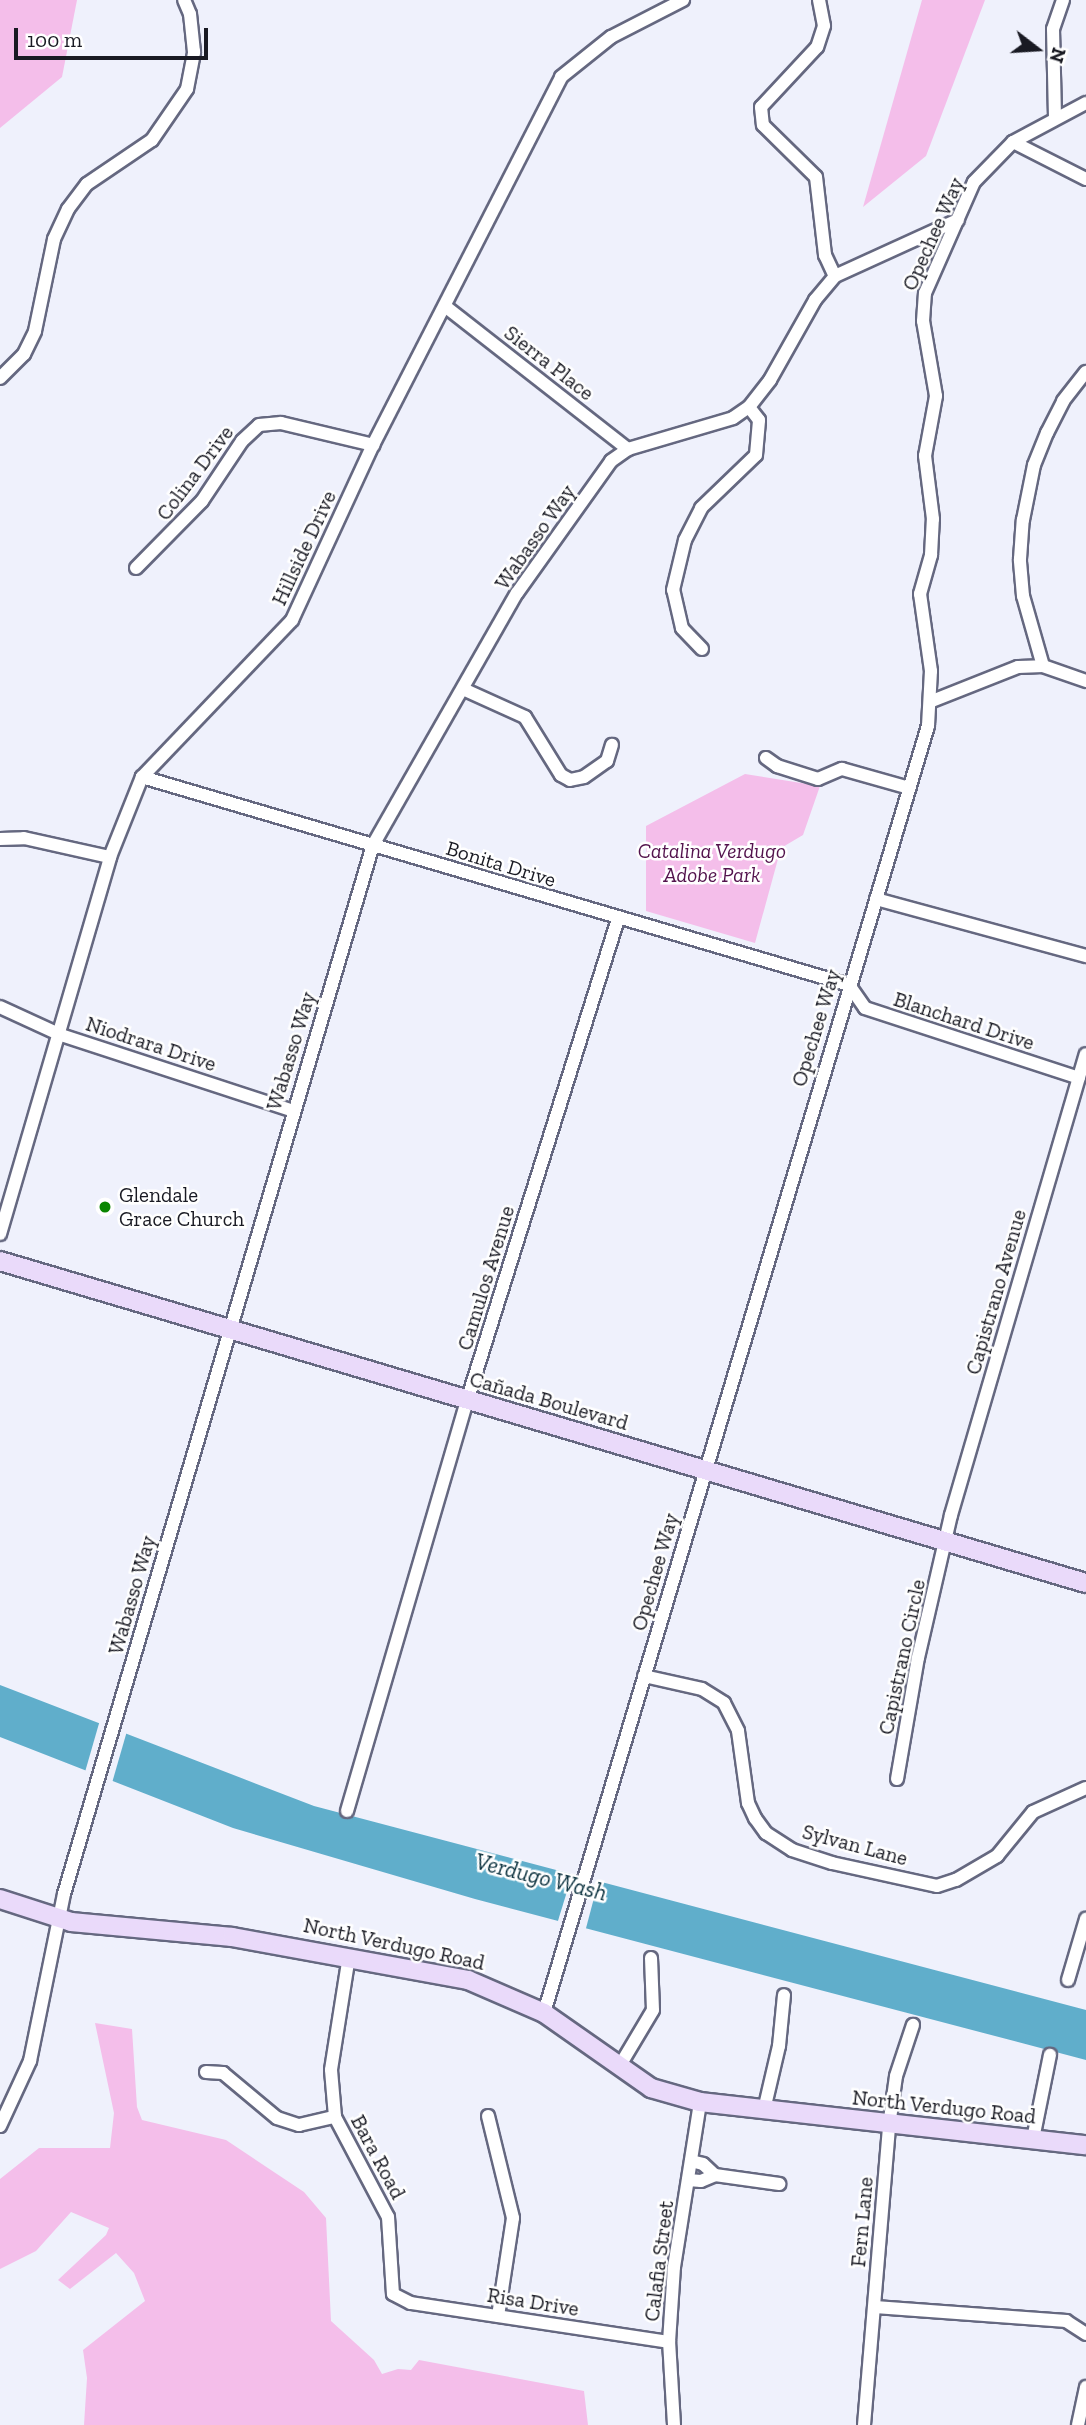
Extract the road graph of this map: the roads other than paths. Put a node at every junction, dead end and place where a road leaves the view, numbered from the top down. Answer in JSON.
{"nodes":[{"id":1,"x":184,"y":0,"type":"edge"},
{"id":2,"x":683,"y":0,"type":"edge"},
{"id":3,"x":819,"y":0,"type":"edge"},
{"id":4,"x":1063,"y":0,"type":"edge"},
{"id":5,"x":1086,"y":103,"type":"edge"},
{"id":6,"x":1055,"y":117,"type":"junction"},
{"id":7,"x":1013,"y":142,"type":"junction"},
{"id":8,"x":1086,"y":179,"type":"edge"},
{"id":9,"x":958,"y":220,"type":"junction"},
{"id":10,"x":835,"y":276,"type":"junction"},
{"id":11,"x":446,"y":307,"type":"junction"},
{"id":12,"x":1086,"y":372,"type":"edge"},
{"id":13,"x":0,"y":378,"type":"edge"},
{"id":14,"x":749,"y":407,"type":"junction"},
{"id":15,"x":373,"y":445,"type":"junction"},
{"id":16,"x":628,"y":449,"type":"junction"},
{"id":17,"x":136,"y":568,"type":"dead end"},
{"id":18,"x":702,"y":649,"type":"dead end"},
{"id":19,"x":1043,"y":666,"type":"junction"},
{"id":20,"x":1086,"y":681,"type":"edge"},
{"id":21,"x":463,"y":689,"type":"junction"},
{"id":22,"x":932,"y":701,"type":"junction"},
{"id":23,"x":612,"y":745,"type":"dead end"},
{"id":24,"x":766,"y":758,"type":"dead end"},
{"id":25,"x":142,"y":776,"type":"junction"},
{"id":26,"x":909,"y":788,"type":"junction"},
{"id":27,"x":0,"y":839,"type":"edge"},
{"id":28,"x":373,"y":845,"type":"junction"},
{"id":29,"x":110,"y":857,"type":"junction"},
{"id":30,"x":876,"y":899,"type":"junction"},
{"id":31,"x":618,"y":919,"type":"junction"},
{"id":32,"x":1086,"y":956,"type":"edge"},
{"id":33,"x":849,"y":985,"type":"junction"},
{"id":34,"x":0,"y":1007,"type":"edge"},
{"id":35,"x":61,"y":1035,"type":"junction"},
{"id":36,"x":1086,"y":1054,"type":"edge"},
{"id":37,"x":1079,"y":1078,"type":"junction"},
{"id":38,"x":293,"y":1111,"type":"junction"},
{"id":39,"x":0,"y":1234,"type":"edge"},
{"id":40,"x":0,"y":1261,"type":"edge"},
{"id":41,"x":230,"y":1328,"type":"junction"},
{"id":42,"x":467,"y":1401,"type":"junction"},
{"id":43,"x":705,"y":1470,"type":"junction"},
{"id":44,"x":947,"y":1543,"type":"junction"},
{"id":45,"x":1086,"y":1583,"type":"edge"},
{"id":46,"x":645,"y":1676,"type":"junction"},
{"id":47,"x":897,"y":1779,"type":"dead end"},
{"id":48,"x":1086,"y":1788,"type":"edge"},
{"id":49,"x":347,"y":1811,"type":"dead end"},
{"id":50,"x":0,"y":1899,"type":"edge"},
{"id":51,"x":57,"y":1919,"type":"junction"},
{"id":52,"x":1086,"y":1919,"type":"edge"},
{"id":53,"x":349,"y":1955,"type":"junction"},
{"id":54,"x":651,"y":1958,"type":"dead end"},
{"id":55,"x":1068,"y":1980,"type":"dead end"},
{"id":56,"x":784,"y":1995,"type":"dead end"},
{"id":57,"x":544,"y":2014,"type":"junction"},
{"id":58,"x":913,"y":2025,"type":"dead end"},
{"id":59,"x":1050,"y":2056,"type":"dead end"},
{"id":60,"x":619,"y":2067,"type":"junction"},
{"id":61,"x":206,"y":2073,"type":"dead end"},
{"id":62,"x":700,"y":2102,"type":"junction"},
{"id":63,"x":764,"y":2110,"type":"junction"},
{"id":64,"x":488,"y":2116,"type":"dead end"},
{"id":65,"x":335,"y":2117,"type":"junction"},
{"id":66,"x":0,"y":2126,"type":"edge"},
{"id":67,"x":889,"y":2126,"type":"junction"},
{"id":68,"x":1033,"y":2139,"type":"junction"},
{"id":69,"x":1086,"y":2145,"type":"edge"},
{"id":70,"x":691,"y":2161,"type":"junction"},
{"id":71,"x":715,"y":2175,"type":"junction"},
{"id":72,"x":688,"y":2180,"type":"junction"},
{"id":73,"x":779,"y":2184,"type":"dead end"},
{"id":74,"x":393,"y":2294,"type":"joint"},
{"id":75,"x":875,"y":2307,"type":"junction"},
{"id":76,"x":499,"y":2316,"type":"junction"},
{"id":77,"x":1086,"y":2334,"type":"edge"},
{"id":78,"x":669,"y":2342,"type":"junction"},
{"id":79,"x":1086,"y":2387,"type":"edge"},
{"id":80,"x":674,"y":2425,"type":"edge"},
{"id":81,"x":864,"y":2425,"type":"edge"},
{"id":82,"x":1078,"y":2425,"type":"edge"}],
"edges":[{"from":1,"to":13,"type":"street"},
{"from":2,"to":11,"type":"street","name":"Hillside Drive"},
{"from":3,"to":10,"type":"street"},
{"from":4,"to":6,"type":"street"},
{"from":5,"to":6,"type":"street","name":"Opechee Way"},
{"from":6,"to":7,"type":"street","name":"Opechee Way"},
{"from":7,"to":8,"type":"street"},
{"from":7,"to":9,"type":"street","name":"Opechee Way"},
{"from":9,"to":10,"type":"street"},
{"from":9,"to":22,"type":"street","name":"Opechee Way"},
{"from":10,"to":14,"type":"street","name":"Wabasso Way"},
{"from":11,"to":15,"type":"street","name":"Hillside Drive"},
{"from":11,"to":16,"type":"street","name":"Sierra Place"},
{"from":12,"to":19,"type":"street"},
{"from":14,"to":16,"type":"street","name":"Wabasso Way"},
{"from":14,"to":18,"type":"street"},
{"from":15,"to":17,"type":"street","name":"Colina Drive"},
{"from":15,"to":25,"type":"street","name":"Hillside Drive"},
{"from":16,"to":21,"type":"street","name":"Wabasso Way"},
{"from":19,"to":20,"type":"street"},
{"from":19,"to":22,"type":"street"},
{"from":21,"to":23,"type":"street"},
{"from":21,"to":28,"type":"street","name":"Wabasso Way"},
{"from":22,"to":26,"type":"street","name":"Opechee Way"},
{"from":24,"to":26,"type":"street"},
{"from":25,"to":28,"type":"street","name":"Bonita Drive"},
{"from":25,"to":29,"type":"street","name":"Hillside Drive"},
{"from":26,"to":30,"type":"street","name":"Opechee Way"},
{"from":27,"to":29,"type":"street"},
{"from":28,"to":31,"type":"street","name":"Bonita Drive"},
{"from":28,"to":38,"type":"street","name":"Wabasso Way"},
{"from":29,"to":35,"type":"street","name":"Hillside Drive"},
{"from":30,"to":32,"type":"street"},
{"from":30,"to":33,"type":"street","name":"Opechee Way"},
{"from":31,"to":33,"type":"street","name":"Bonita Drive"},
{"from":31,"to":42,"type":"street","name":"Camulos Avenue"},
{"from":33,"to":37,"type":"street","name":"Blanchard Drive"},
{"from":33,"to":43,"type":"street","name":"Opechee Way"},
{"from":34,"to":35,"type":"street","name":"Niodrara Drive"},
{"from":35,"to":38,"type":"street","name":"Niodrara Drive"},
{"from":35,"to":39,"type":"street","name":"Hillside Drive"},
{"from":36,"to":37,"type":"street","name":"Capistrano Avenue"},
{"from":37,"to":44,"type":"street","name":"Capistrano Avenue"},
{"from":38,"to":41,"type":"street","name":"Wabasso Way"},
{"from":40,"to":41,"type":"main road","name":"Cañada Boulevard"},
{"from":41,"to":42,"type":"main road","name":"Cañada Boulevard"},
{"from":41,"to":51,"type":"street","name":"Wabasso Way"},
{"from":42,"to":43,"type":"main road","name":"Cañada Boulevard"},
{"from":42,"to":49,"type":"street","name":"Camulos Avenue"},
{"from":43,"to":44,"type":"main road","name":"Cañada Boulevard"},
{"from":43,"to":46,"type":"street","name":"Opechee Way"},
{"from":44,"to":45,"type":"main road","name":"Cañada Boulevard"},
{"from":44,"to":47,"type":"street","name":"Capistrano Circle"},
{"from":46,"to":48,"type":"street","name":"Sylvan Lane"},
{"from":46,"to":57,"type":"street","name":"Opechee Way"},
{"from":50,"to":51,"type":"main road","name":"North Verdugo Road"},
{"from":51,"to":53,"type":"main road","name":"North Verdugo Road"},
{"from":51,"to":66,"type":"street","name":"Wabasso Way"},
{"from":52,"to":55,"type":"street"},
{"from":53,"to":57,"type":"main road","name":"North Verdugo Road"},
{"from":53,"to":65,"type":"street","name":"Bara Road"},
{"from":54,"to":60,"type":"street"},
{"from":56,"to":63,"type":"street"},
{"from":57,"to":60,"type":"main road","name":"North Verdugo Road"},
{"from":58,"to":67,"type":"street","name":"Fern Lane"},
{"from":59,"to":68,"type":"street"},
{"from":60,"to":62,"type":"main road","name":"North Verdugo Road"},
{"from":61,"to":65,"type":"street"},
{"from":62,"to":63,"type":"main road","name":"North Verdugo Road"},
{"from":62,"to":70,"type":"street","name":"Calafia Street"},
{"from":63,"to":67,"type":"main road","name":"North Verdugo Road"},
{"from":64,"to":76,"type":"street"},
{"from":65,"to":74,"type":"street","name":"Bara Road"},
{"from":67,"to":68,"type":"main road","name":"North Verdugo Road"},
{"from":67,"to":75,"type":"street","name":"Fern Lane"},
{"from":68,"to":69,"type":"main road","name":"North Verdugo Road"},
{"from":70,"to":71,"type":"street"},
{"from":70,"to":72,"type":"street","name":"Calafia Street"},
{"from":71,"to":72,"type":"street"},
{"from":71,"to":73,"type":"street"},
{"from":72,"to":78,"type":"street","name":"Calafia Street"},
{"from":74,"to":76,"type":"street","name":"Risa Drive"},
{"from":75,"to":77,"type":"street"},
{"from":75,"to":81,"type":"street","name":"Fern Lane"},
{"from":76,"to":78,"type":"street","name":"Risa Drive"},
{"from":78,"to":80,"type":"street","name":"Calafia Street"},
{"from":79,"to":82,"type":"street"}]}
